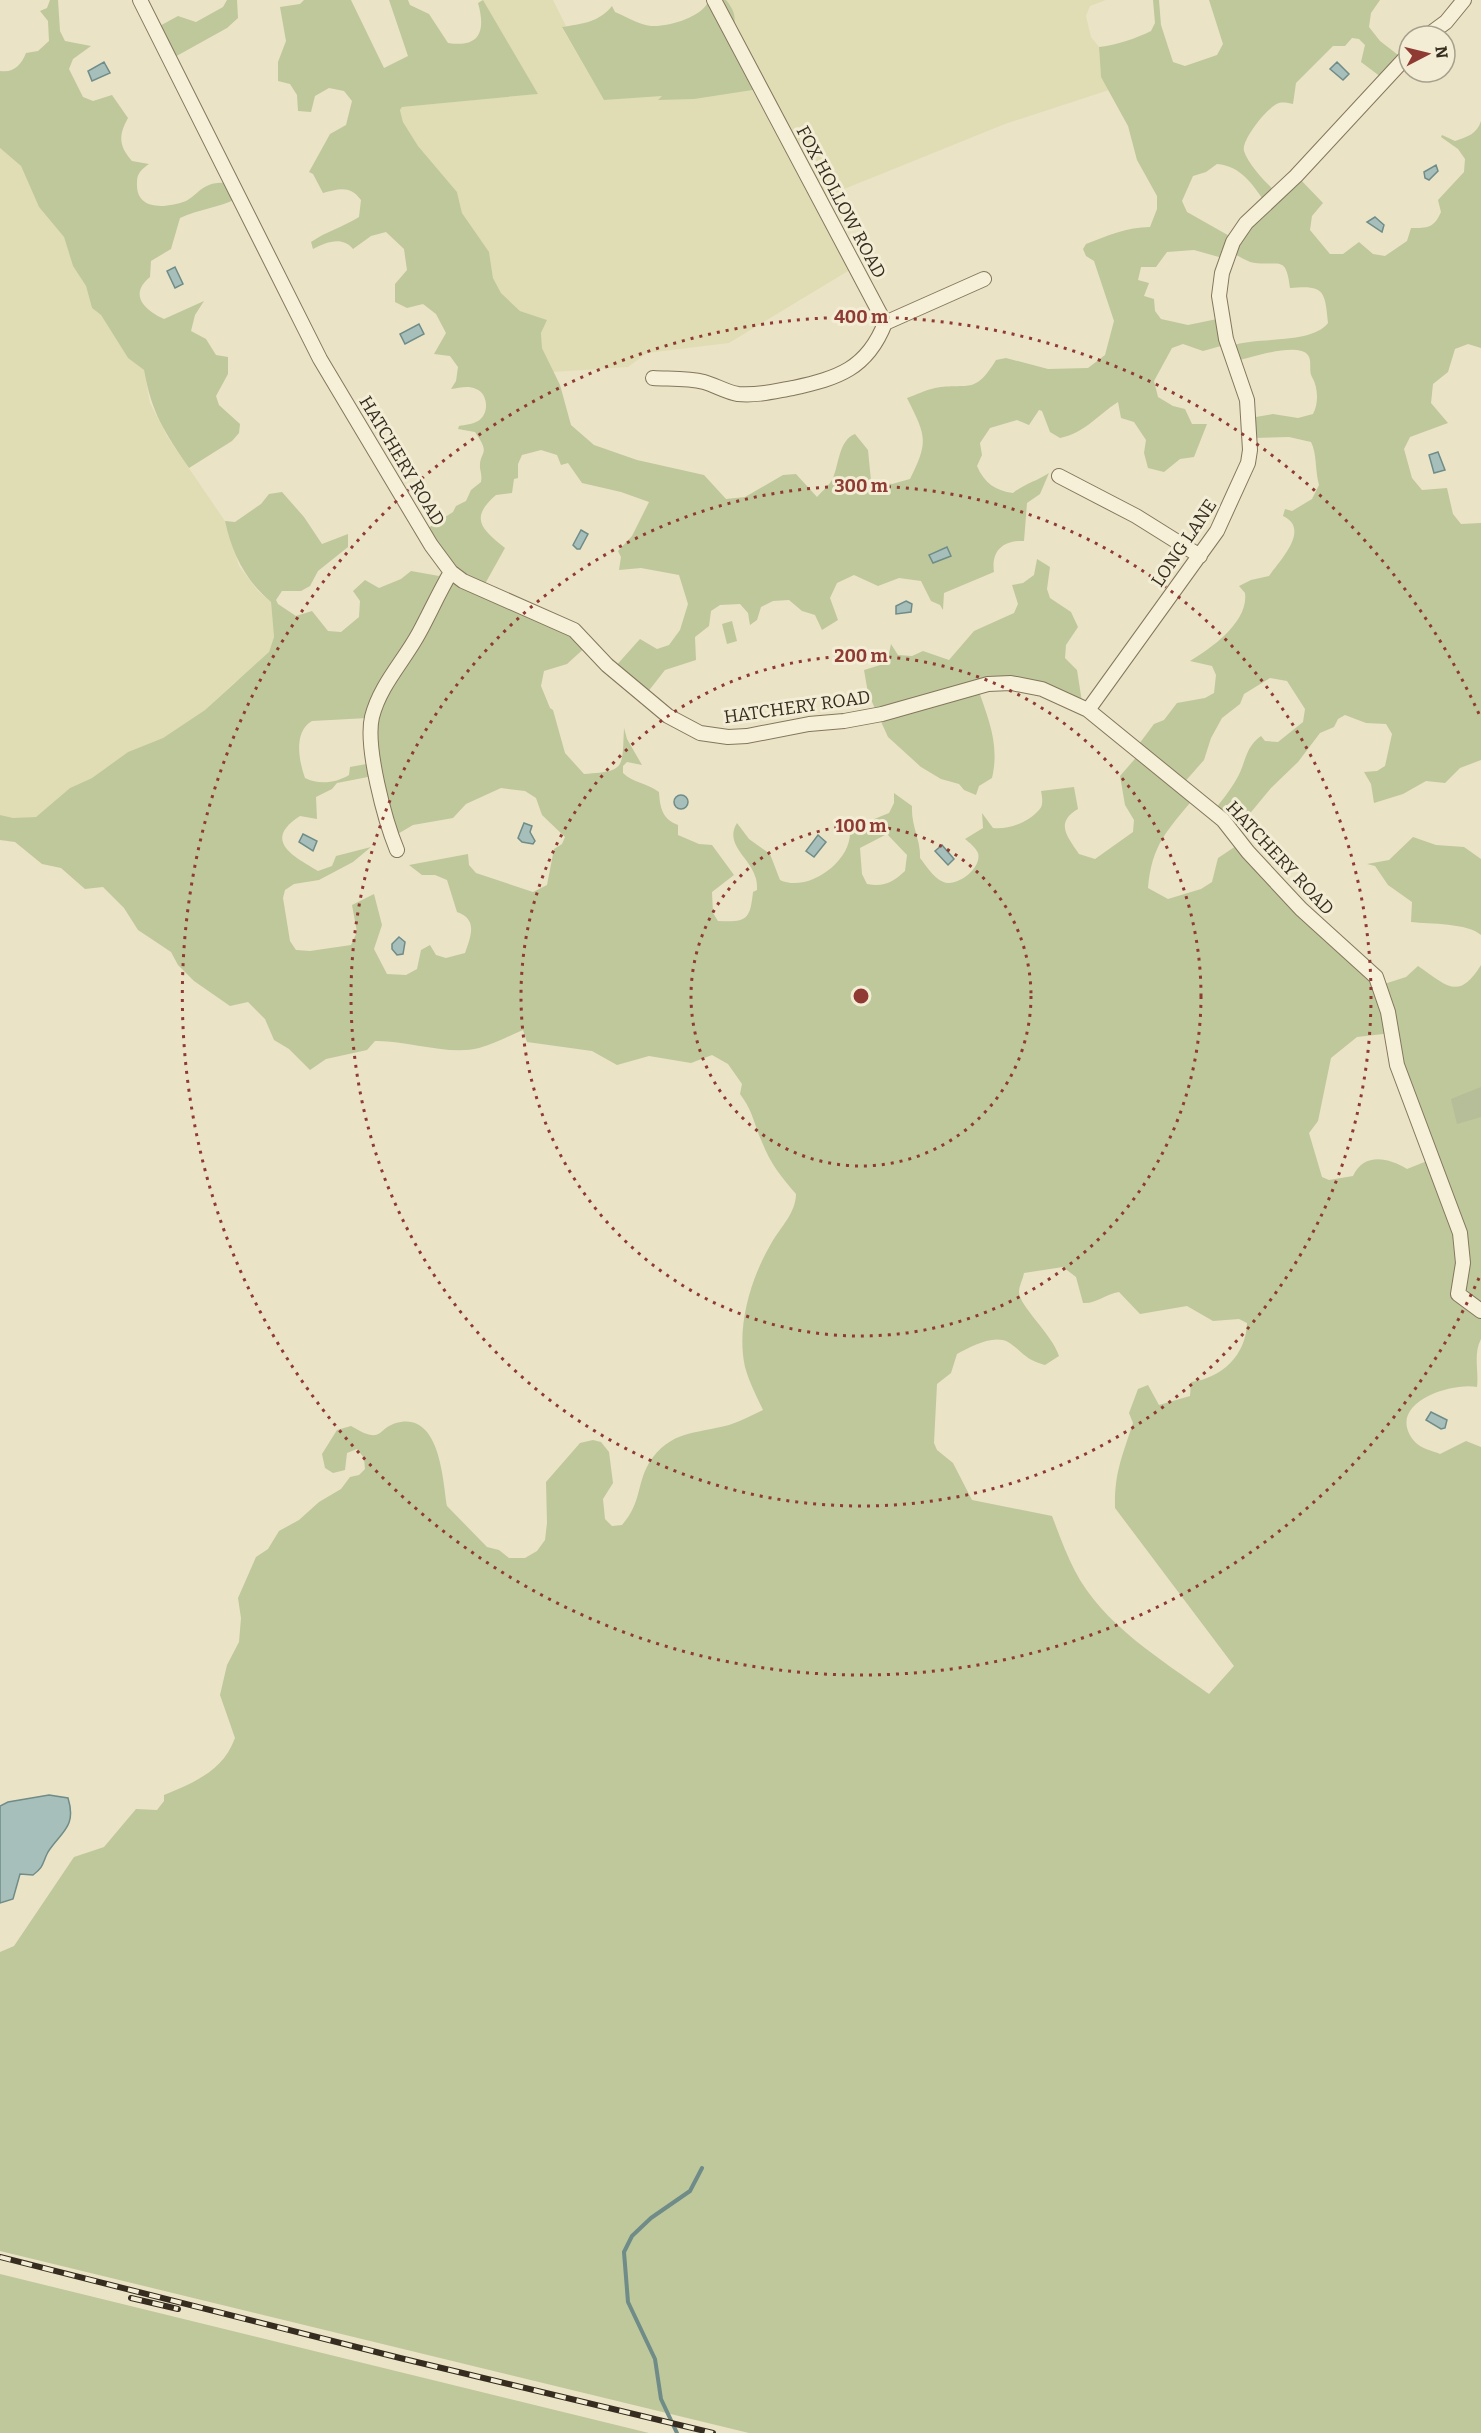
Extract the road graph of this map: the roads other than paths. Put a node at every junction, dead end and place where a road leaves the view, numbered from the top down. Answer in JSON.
{"nodes":[{"id":1,"x":140,"y":0,"type":"edge"},
{"id":2,"x":714,"y":0,"type":"edge"},
{"id":3,"x":1464,"y":0,"type":"edge"},
{"id":4,"x":1443,"y":24,"type":"edge"},
{"id":5,"x":1397,"y":67,"type":"edge"},
{"id":6,"x":984,"y":279,"type":"dead end"},
{"id":7,"x":885,"y":323,"type":"junction"},
{"id":8,"x":653,"y":378,"type":"dead end"},
{"id":9,"x":1059,"y":476,"type":"dead end"},
{"id":10,"x":1200,"y":556,"type":"junction"},
{"id":11,"x":451,"y":572,"type":"junction"},
{"id":12,"x":1088,"y":710,"type":"junction"},
{"id":13,"x":397,"y":850,"type":"dead end"},
{"id":14,"x":1481,"y":1311,"type":"edge"}],
"edges":[{"from":1,"to":11,"type":"street","name":"HATCHERY ROAD"},
{"from":2,"to":7,"type":"street","name":"FOX HOLLOW ROAD"},
{"from":3,"to":4,"type":"street"},
{"from":5,"to":10,"type":"street","name":"LONG LANE"},
{"from":6,"to":7,"type":"street"},
{"from":7,"to":8,"type":"street"},
{"from":9,"to":10,"type":"street"},
{"from":10,"to":12,"type":"street","name":"LONG LANE"},
{"from":11,"to":12,"type":"street","name":"HATCHERY ROAD"},
{"from":11,"to":13,"type":"street"},
{"from":12,"to":14,"type":"street","name":"HATCHERY ROAD"}]}
